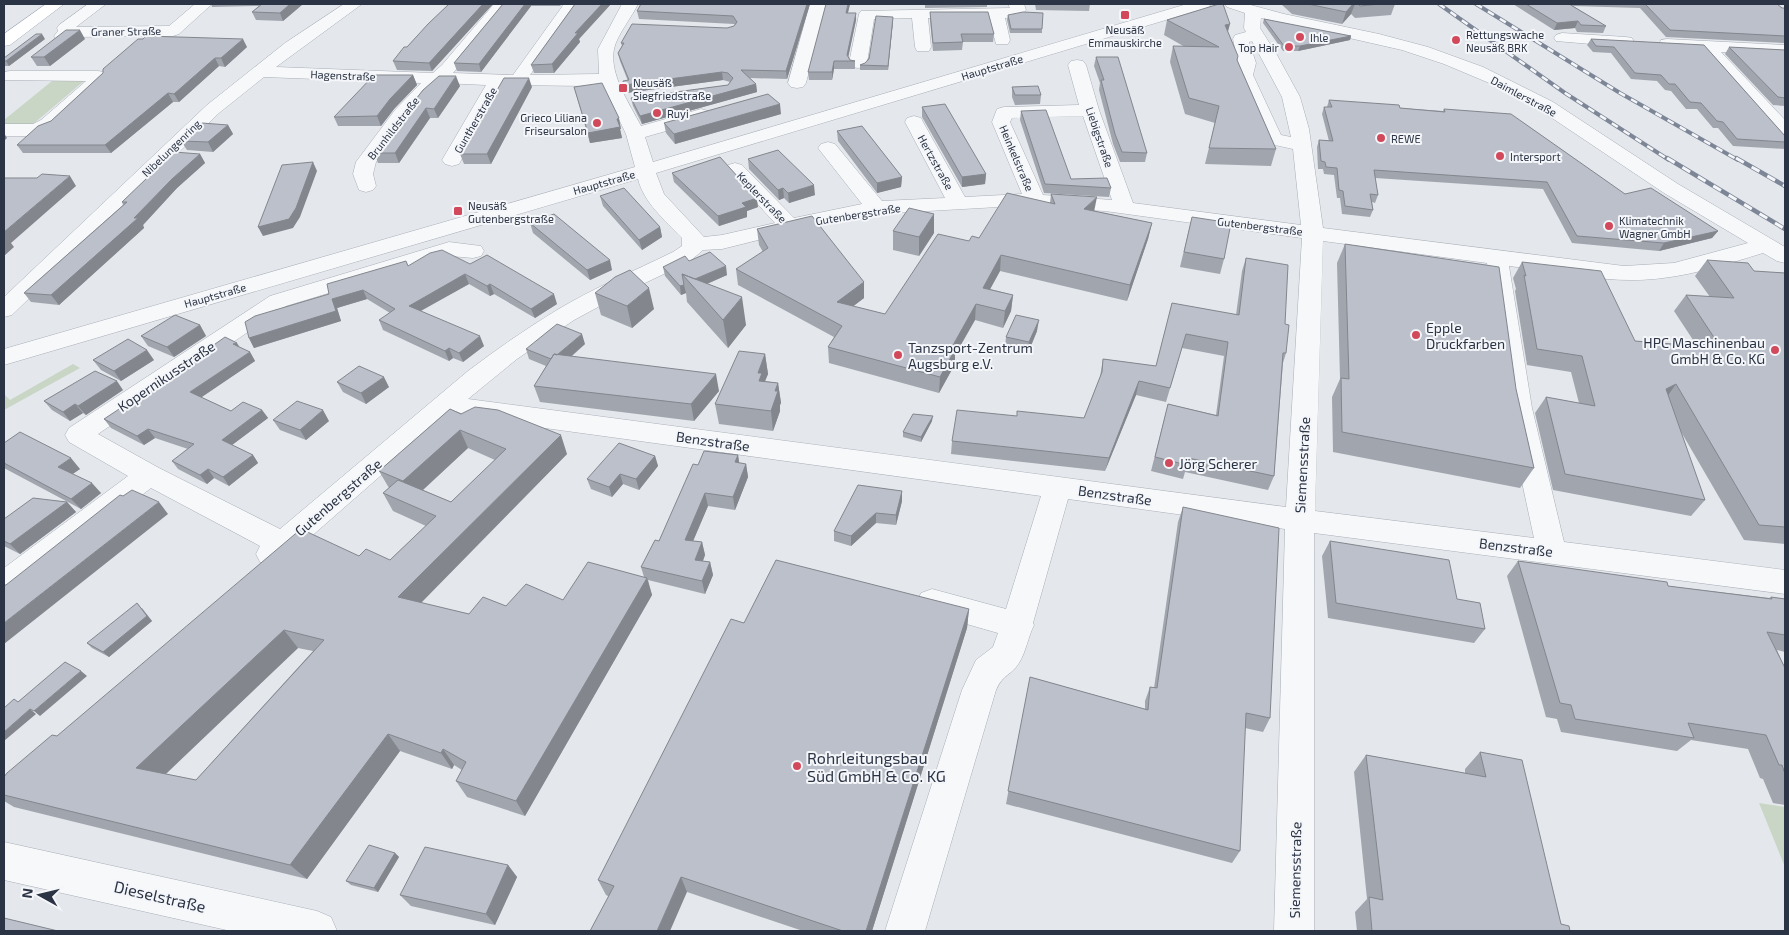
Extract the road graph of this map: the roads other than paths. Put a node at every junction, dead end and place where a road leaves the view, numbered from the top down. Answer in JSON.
{"nodes":[{"id":1,"x":56,"y":4,"type":"edge"},
{"id":2,"x":98,"y":4,"type":"edge"},
{"id":3,"x":204,"y":4,"type":"edge"},
{"id":4,"x":354,"y":4,"type":"edge"},
{"id":5,"x":502,"y":4,"type":"edge"},
{"id":6,"x":572,"y":4,"type":"edge"},
{"id":7,"x":630,"y":4,"type":"edge"},
{"id":8,"x":818,"y":4,"type":"edge"},
{"id":9,"x":1016,"y":4,"type":"edge"},
{"id":10,"x":1203,"y":4,"type":"edge"},
{"id":11,"x":1233,"y":4,"type":"edge"},
{"id":12,"x":888,"y":9,"type":"edge"},
{"id":13,"x":1253,"y":12,"type":"junction"},
{"id":14,"x":919,"y":13,"type":"junction"},
{"id":15,"x":996,"y":13,"type":"junction"},
{"id":16,"x":618,"y":25,"type":"junction"},
{"id":17,"x":636,"y":26,"type":"edge"},
{"id":18,"x":67,"y":32,"type":"junction"},
{"id":19,"x":1255,"y":34,"type":"junction"},
{"id":20,"x":1562,"y":38,"type":"dead end"},
{"id":21,"x":1002,"y":40,"type":"dead end"},
{"id":22,"x":4,"y":41,"type":"edge"},
{"id":23,"x":1706,"y":46,"type":"junction"},
{"id":24,"x":923,"y":47,"type":"dead end"},
{"id":25,"x":46,"y":48,"type":"edge"},
{"id":26,"x":1785,"y":50,"type":"edge"},
{"id":27,"x":31,"y":59,"type":"edge"},
{"id":28,"x":858,"y":63,"type":"dead end"},
{"id":29,"x":1077,"y":66,"type":"dead end"},
{"id":30,"x":259,"y":72,"type":"junction"},
{"id":31,"x":7,"y":76,"type":"edge"},
{"id":32,"x":439,"y":78,"type":"junction"},
{"id":33,"x":608,"y":78,"type":"junction"},
{"id":34,"x":498,"y":80,"type":"junction"},
{"id":35,"x":518,"y":80,"type":"junction"},
{"id":36,"x":797,"y":83,"type":"dead end"},
{"id":37,"x":1090,"y":110,"type":"junction"},
{"id":38,"x":715,"y":111,"type":"edge"},
{"id":39,"x":914,"y":122,"type":"dead end"},
{"id":40,"x":4,"y":130,"type":"edge"},
{"id":41,"x":1785,"y":131,"type":"edge"},
{"id":42,"x":635,"y":134,"type":"junction"},
{"id":43,"x":1302,"y":145,"type":"junction"},
{"id":44,"x":828,"y":148,"type":"dead end"},
{"id":45,"x":452,"y":160,"type":"dead end"},
{"id":46,"x":735,"y":169,"type":"dead end"},
{"id":47,"x":646,"y":170,"type":"junction"},
{"id":48,"x":366,"y":186,"type":"dead end"},
{"id":49,"x":1035,"y":200,"type":"junction"},
{"id":50,"x":958,"y":202,"type":"junction"},
{"id":51,"x":876,"y":208,"type":"junction"},
{"id":52,"x":1125,"y":208,"type":"junction"},
{"id":53,"x":790,"y":226,"type":"junction"},
{"id":54,"x":1313,"y":233,"type":"junction"},
{"id":55,"x":694,"y":244,"type":"junction"},
{"id":56,"x":1766,"y":245,"type":"junction"},
{"id":57,"x":473,"y":251,"type":"dead end"},
{"id":58,"x":1785,"y":256,"type":"edge"},
{"id":59,"x":1497,"y":257,"type":"junction"},
{"id":60,"x":4,"y":310,"type":"edge"},
{"id":61,"x":4,"y":358,"type":"edge"},
{"id":62,"x":445,"y":405,"type":"junction"},
{"id":63,"x":149,"y":475,"type":"junction"},
{"id":64,"x":1058,"y":487,"type":"junction"},
{"id":65,"x":1300,"y":520,"type":"junction"},
{"id":66,"x":283,"y":544,"type":"junction"},
{"id":67,"x":1552,"y":552,"type":"junction"},
{"id":68,"x":253,"y":570,"type":"edge"},
{"id":69,"x":1785,"y":582,"type":"edge"},
{"id":70,"x":4,"y":584,"type":"edge"},
{"id":71,"x":904,"y":595,"type":"edge"},
{"id":72,"x":1018,"y":625,"type":"junction"},
{"id":73,"x":4,"y":861,"type":"edge"},
{"id":74,"x":317,"y":931,"type":"edge"},
{"id":75,"x":905,"y":931,"type":"edge"},
{"id":76,"x":1294,"y":931,"type":"edge"}],
"edges":[{"from":1,"to":22,"type":"main road"},
{"from":2,"to":18,"type":"street"},
{"from":3,"to":18,"type":"street","name":"Graner Straße"},
{"from":4,"to":30,"type":"street","name":"Nibelungenring"},
{"from":5,"to":32,"type":"street","name":"Brunhildstraße"},
{"from":6,"to":35,"type":"street"},
{"from":7,"to":16,"type":"street"},
{"from":8,"to":36,"type":"street"},
{"from":9,"to":15,"type":"street"},
{"from":10,"to":47,"type":"street","name":"Hauptstraße"},
{"from":11,"to":13,"type":"street","name":"Daimlerstraße"},
{"from":12,"to":14,"type":"street"},
{"from":12,"to":28,"type":"street"},
{"from":13,"to":19,"type":"street","name":"Siemensstraße"},
{"from":13,"to":56,"type":"street","name":"Daimlerstraße"},
{"from":14,"to":15,"type":"street"},
{"from":14,"to":24,"type":"street"},
{"from":15,"to":21,"type":"street"},
{"from":16,"to":17,"type":"street"},
{"from":16,"to":33,"type":"street"},
{"from":18,"to":25,"type":"street"},
{"from":19,"to":43,"type":"street","name":"Siemensstraße"},
{"from":19,"to":43,"type":"street"},
{"from":20,"to":23,"type":"street"},
{"from":23,"to":26,"type":"street"},
{"from":23,"to":41,"type":"street"},
{"from":27,"to":31,"type":"street"},
{"from":29,"to":37,"type":"street","name":"Liebigstraße"},
{"from":30,"to":32,"type":"street","name":"Hagenstraße"},
{"from":30,"to":60,"type":"street","name":"Nibelungenring"},
{"from":31,"to":40,"type":"street"},
{"from":32,"to":34,"type":"street","name":"Hagenstraße"},
{"from":32,"to":48,"type":"street","name":"Brunhildstraße"},
{"from":33,"to":35,"type":"street","name":"Hagenstraße"},
{"from":33,"to":42,"type":"street"},
{"from":34,"to":35,"type":"street","name":"Hagenstraße"},
{"from":34,"to":45,"type":"street","name":"Guntherstraße"},
{"from":37,"to":49,"type":"street","name":"Heinkelstraße"},
{"from":37,"to":52,"type":"street","name":"Liebigstraße"},
{"from":38,"to":42,"type":"street"},
{"from":39,"to":50,"type":"street","name":"Hertzstraße"},
{"from":42,"to":47,"type":"street"},
{"from":43,"to":54,"type":"street","name":"Siemensstraße"},
{"from":44,"to":51,"type":"street"},
{"from":46,"to":53,"type":"street","name":"Keplerstraße"},
{"from":47,"to":55,"type":"street"},
{"from":47,"to":61,"type":"street","name":"Hauptstraße"},
{"from":49,"to":50,"type":"street","name":"Gutenbergstraße"},
{"from":49,"to":52,"type":"street","name":"Gutenbergstraße"},
{"from":50,"to":51,"type":"street","name":"Gutenbergstraße"},
{"from":51,"to":53,"type":"street","name":"Gutenbergstraße"},
{"from":52,"to":54,"type":"street","name":"Gutenbergstraße"},
{"from":53,"to":55,"type":"street","name":"Gutenbergstraße"},
{"from":54,"to":59,"type":"street","name":"Gutenbergstraße"},
{"from":54,"to":65,"type":"street","name":"Siemensstraße"},
{"from":55,"to":62,"type":"street","name":"Gutenbergstraße"},
{"from":56,"to":58,"type":"street","name":"Daimlerstraße"},
{"from":56,"to":59,"type":"street","name":"Gutenbergstraße"},
{"from":57,"to":63,"type":"street","name":"Kopernikusstraße"},
{"from":59,"to":67,"type":"street"},
{"from":62,"to":64,"type":"street","name":"Benzstraße"},
{"from":62,"to":66,"type":"street","name":"Gutenbergstraße"},
{"from":63,"to":66,"type":"street","name":"Kopernikusstraße"},
{"from":63,"to":70,"type":"street"},
{"from":64,"to":65,"type":"street","name":"Benzstraße"},
{"from":64,"to":72,"type":"street"},
{"from":65,"to":67,"type":"street","name":"Benzstraße"},
{"from":65,"to":76,"type":"street","name":"Siemensstraße"},
{"from":66,"to":68,"type":"street","name":"Gutenbergstraße"},
{"from":67,"to":69,"type":"street","name":"Benzstraße"},
{"from":71,"to":72,"type":"street"},
{"from":72,"to":75,"type":"street"},
{"from":73,"to":74,"type":"street","name":"Dieselstraße"}]}
